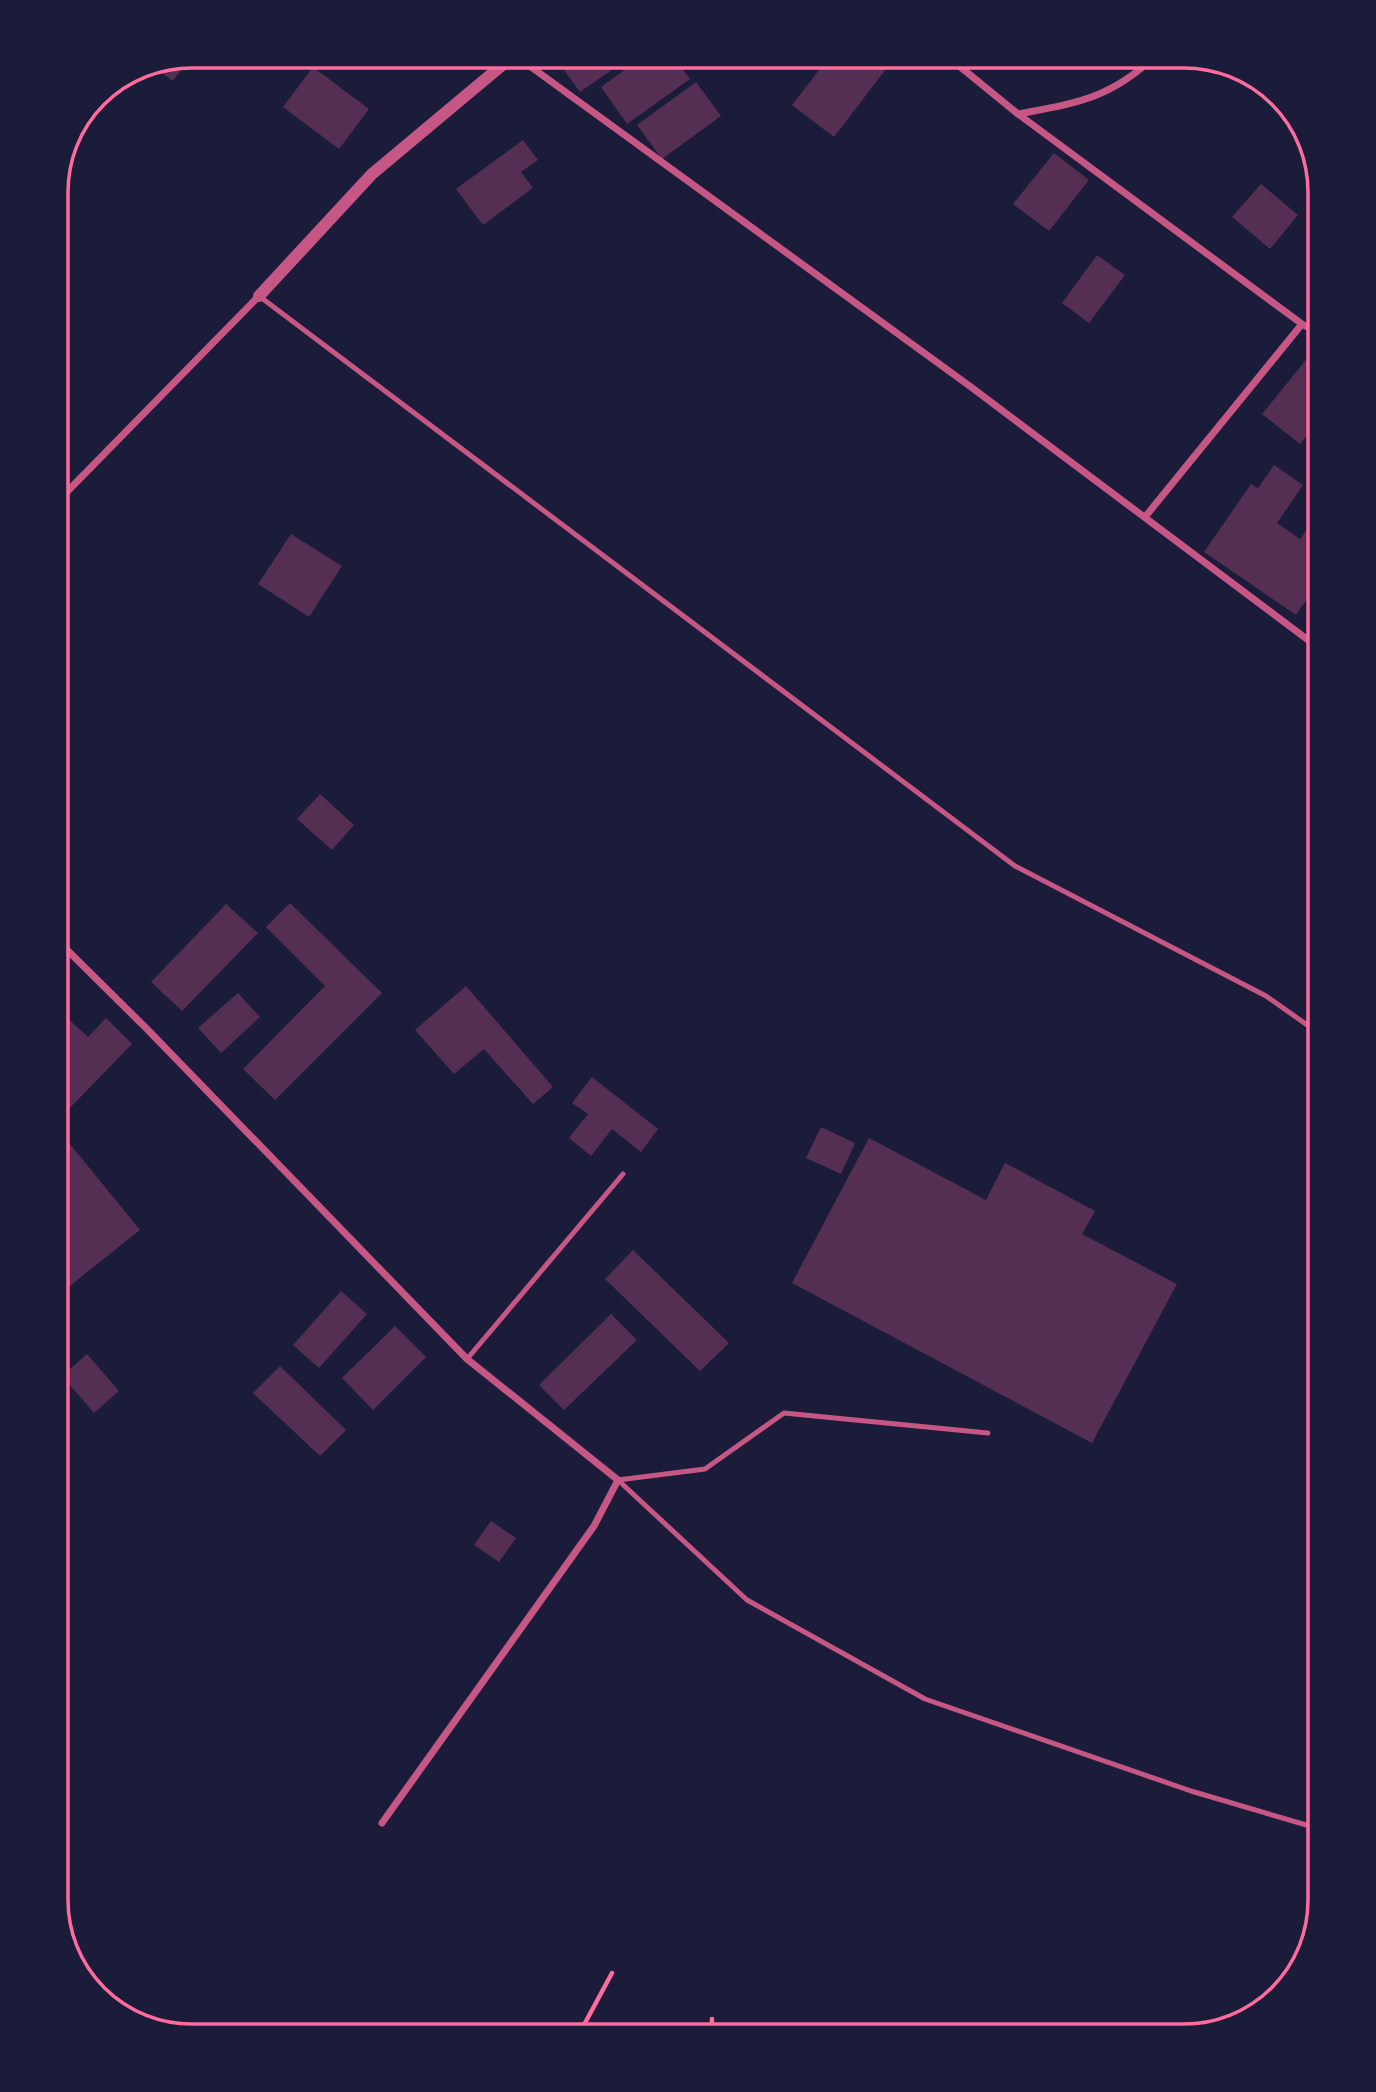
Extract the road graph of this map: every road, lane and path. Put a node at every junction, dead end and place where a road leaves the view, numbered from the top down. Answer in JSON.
{"nodes":[{"id":1,"x":499,"y":69,"type":"edge"},
{"id":2,"x":533,"y":69,"type":"edge"},
{"id":3,"x":963,"y":69,"type":"edge"},
{"id":4,"x":1142,"y":69,"type":"edge"},
{"id":5,"x":1018,"y":114,"type":"junction"},
{"id":6,"x":259,"y":296,"type":"junction"},
{"id":7,"x":1302,"y":324,"type":"junction"},
{"id":8,"x":1308,"y":327,"type":"edge"},
{"id":9,"x":69,"y":490,"type":"edge"},
{"id":10,"x":1145,"y":517,"type":"junction"},
{"id":11,"x":1308,"y":640,"type":"edge"},
{"id":12,"x":69,"y":951,"type":"edge"},
{"id":13,"x":1308,"y":1026,"type":"edge"},
{"id":14,"x":623,"y":1174,"type":"dead end"},
{"id":15,"x":467,"y":1359,"type":"junction"},
{"id":16,"x":988,"y":1433,"type":"dead end"},
{"id":17,"x":618,"y":1480,"type":"junction"},
{"id":18,"x":382,"y":1823,"type":"dead end"},
{"id":19,"x":1308,"y":1825,"type":"edge"},
{"id":20,"x":612,"y":1973,"type":"dead end"},
{"id":21,"x":712,"y":2019,"type":"dead end"},
{"id":22,"x":585,"y":2023,"type":"edge"},
{"id":23,"x":712,"y":2024,"type":"edge"}],
"edges":[{"from":1,"to":6,"type":"street"},
{"from":2,"to":10,"type":"street"},
{"from":3,"to":5,"type":"street"},
{"from":4,"to":5,"type":"street"},
{"from":5,"to":7,"type":"street"},
{"from":6,"to":9,"type":"street"},
{"from":6,"to":13,"type":"lane"},
{"from":7,"to":8,"type":"street"},
{"from":7,"to":10,"type":"street"},
{"from":10,"to":11,"type":"street"},
{"from":12,"to":15,"type":"street"},
{"from":14,"to":15,"type":"lane"},
{"from":15,"to":17,"type":"street"},
{"from":16,"to":17,"type":"lane"},
{"from":17,"to":18,"type":"street"},
{"from":17,"to":19,"type":"lane"},
{"from":20,"to":22,"type":"path"},
{"from":21,"to":23,"type":"path"}]}
